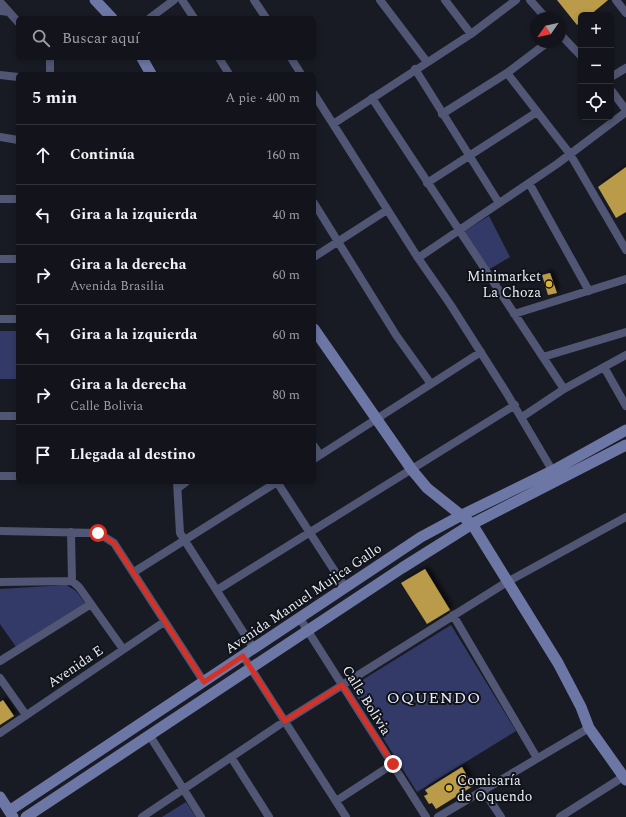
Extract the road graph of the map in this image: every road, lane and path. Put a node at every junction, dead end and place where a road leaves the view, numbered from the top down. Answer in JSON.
{"nodes":[{"id":1,"x":95,"y":0,"type":"edge"},
{"id":2,"x":174,"y":0,"type":"edge"},
{"id":3,"x":182,"y":0,"type":"edge"},
{"id":4,"x":380,"y":0,"type":"edge"},
{"id":5,"x":444,"y":0,"type":"edge"},
{"id":6,"x":516,"y":0,"type":"edge"},
{"id":7,"x":530,"y":0,"type":"edge"},
{"id":8,"x":616,"y":0,"type":"edge"},
{"id":9,"x":257,"y":1,"type":"edge"},
{"id":10,"x":1,"y":5,"type":"edge"},
{"id":11,"x":625,"y":10,"type":"edge"},
{"id":12,"x":541,"y":12,"type":"edge"},
{"id":13,"x":110,"y":16,"type":"edge"},
{"id":14,"x":153,"y":16,"type":"edge"},
{"id":15,"x":193,"y":16,"type":"edge"},
{"id":16,"x":265,"y":16,"type":"edge"},
{"id":17,"x":16,"y":20,"type":"edge"},
{"id":18,"x":471,"y":34,"type":"junction"},
{"id":19,"x":566,"y":40,"type":"edge"},
{"id":20,"x":540,"y":48,"type":"edge"},
{"id":21,"x":578,"y":53,"type":"edge"},
{"id":22,"x":50,"y":60,"type":"edge"},
{"id":23,"x":143,"y":60,"type":"edge"},
{"id":24,"x":220,"y":60,"type":"edge"},
{"id":25,"x":292,"y":60,"type":"edge"},
{"id":26,"x":426,"y":62,"type":"junction"},
{"id":27,"x":626,"y":68,"type":"edge"},
{"id":28,"x":415,"y":69,"type":"junction"},
{"id":29,"x":50,"y":72,"type":"edge"},
{"id":30,"x":150,"y":72,"type":"edge"},
{"id":31,"x":228,"y":72,"type":"edge"},
{"id":32,"x":300,"y":72,"type":"edge"},
{"id":33,"x":507,"y":73,"type":"junction"},
{"id":34,"x":0,"y":75,"type":"edge"},
{"id":35,"x":614,"y":75,"type":"edge"},
{"id":36,"x":16,"y":77,"type":"edge"},
{"id":37,"x":614,"y":94,"type":"edge"},
{"id":38,"x":316,"y":97,"type":"edge"},
{"id":39,"x":372,"y":98,"type":"junction"},
{"id":40,"x":626,"y":111,"type":"edge"},
{"id":41,"x":537,"y":112,"type":"junction"},
{"id":42,"x":442,"y":114,"type":"junction"},
{"id":43,"x":333,"y":124,"type":"junction"},
{"id":44,"x":0,"y":137,"type":"edge"},
{"id":45,"x":16,"y":140,"type":"edge"},
{"id":46,"x":570,"y":154,"type":"junction"},
{"id":47,"x":469,"y":156,"type":"junction"},
{"id":48,"x":428,"y":183,"type":"junction"},
{"id":49,"x":529,"y":183,"type":"junction"},
{"id":50,"x":0,"y":199,"type":"edge"},
{"id":51,"x":16,"y":199,"type":"edge"},
{"id":52,"x":499,"y":203,"type":"junction"},
{"id":53,"x":316,"y":206,"type":"edge"},
{"id":54,"x":388,"y":210,"type":"junction"},
{"id":55,"x":458,"y":230,"type":"junction"},
{"id":56,"x":338,"y":242,"type":"junction"},
{"id":57,"x":626,"y":250,"type":"edge"},
{"id":58,"x":316,"y":257,"type":"edge"},
{"id":59,"x":418,"y":258,"type":"junction"},
{"id":60,"x":0,"y":259,"type":"edge"},
{"id":61,"x":16,"y":259,"type":"edge"},
{"id":62,"x":626,"y":279,"type":"edge"},
{"id":63,"x":589,"y":291,"type":"junction"},
{"id":64,"x":514,"y":314,"type":"junction"},
{"id":65,"x":0,"y":319,"type":"edge"},
{"id":66,"x":16,"y":319,"type":"edge"},
{"id":67,"x":316,"y":332,"type":"edge"},
{"id":68,"x":626,"y":332,"type":"edge"},
{"id":69,"x":481,"y":352,"type":"junction"},
{"id":70,"x":626,"y":355,"type":"edge"},
{"id":71,"x":543,"y":357,"type":"junction"},
{"id":72,"x":604,"y":367,"type":"junction"},
{"id":73,"x":430,"y":384,"type":"junction"},
{"id":74,"x":564,"y":389,"type":"junction"},
{"id":75,"x":515,"y":405,"type":"junction"},
{"id":76,"x":626,"y":406,"type":"edge"},
{"id":77,"x":0,"y":416,"type":"edge"},
{"id":78,"x":16,"y":416,"type":"edge"},
{"id":79,"x":522,"y":417,"type":"junction"},
{"id":80,"x":377,"y":418,"type":"junction"},
{"id":81,"x":626,"y":430,"type":"edge"},
{"id":82,"x":626,"y":445,"type":"edge"},
{"id":83,"x":317,"y":457,"type":"edge"},
{"id":84,"x":412,"y":470,"type":"junction"},
{"id":85,"x":554,"y":470,"type":"junction"},
{"id":86,"x":0,"y":476,"type":"edge"},
{"id":87,"x":16,"y":476,"type":"edge"},
{"id":88,"x":558,"y":481,"type":"junction"},
{"id":89,"x":274,"y":484,"type":"edge"},
{"id":90,"x":278,"y":484,"type":"edge"},
{"id":91,"x":177,"y":485,"type":"edge"},
{"id":92,"x":462,"y":515,"type":"junction"},
{"id":93,"x":626,"y":517,"type":"edge"},
{"id":94,"x":472,"y":524,"type":"junction"},
{"id":95,"x":0,"y":531,"type":"edge"},
{"id":96,"x":71,"y":532,"type":"junction"},
{"id":97,"x":309,"y":532,"type":"junction"},
{"id":98,"x":184,"y":540,"type":"junction"},
{"id":99,"x":134,"y":572,"type":"junction"},
{"id":100,"x":72,"y":581,"type":"junction"},
{"id":101,"x":0,"y":582,"type":"edge"},
{"id":102,"x":507,"y":582,"type":"junction"},
{"id":103,"x":345,"y":587,"type":"junction"},
{"id":104,"x":217,"y":590,"type":"junction"},
{"id":105,"x":91,"y":604,"type":"junction"},
{"id":106,"x":453,"y":616,"type":"junction"},
{"id":107,"x":299,"y":617,"type":"junction"},
{"id":108,"x":164,"y":622,"type":"junction"},
{"id":109,"x":308,"y":630,"type":"junction"},
{"id":110,"x":123,"y":649,"type":"junction"},
{"id":111,"x":254,"y":649,"type":"junction"},
{"id":112,"x":243,"y":656,"type":"junction"},
{"id":113,"x":0,"y":661,"type":"edge"},
{"id":114,"x":251,"y":668,"type":"junction"},
{"id":115,"x":0,"y":678,"type":"edge"},
{"id":116,"x":204,"y":682,"type":"junction"},
{"id":117,"x":342,"y":685,"type":"junction"},
{"id":118,"x":26,"y":715,"type":"junction"},
{"id":119,"x":285,"y":721,"type":"junction"},
{"id":120,"x":589,"y":728,"type":"junction"},
{"id":121,"x":0,"y":733,"type":"edge"},
{"id":122,"x":150,"y":736,"type":"junction"},
{"id":123,"x":231,"y":757,"type":"junction"},
{"id":124,"x":537,"y":758,"type":"junction"},
{"id":125,"x":393,"y":764,"type":"junction"},
{"id":126,"x":624,"y":778,"type":"edge"},
{"id":127,"x":184,"y":789,"type":"junction"},
{"id":128,"x":483,"y":790,"type":"junction"},
{"id":129,"x":0,"y":798,"type":"edge"},
{"id":130,"x":336,"y":801,"type":"junction"},
{"id":131,"x":11,"y":814,"type":"edge"},
{"id":132,"x":26,"y":817,"type":"edge"},
{"id":133,"x":142,"y":817,"type":"edge"},
{"id":134,"x":201,"y":817,"type":"edge"},
{"id":135,"x":269,"y":817,"type":"edge"},
{"id":136,"x":346,"y":817,"type":"edge"},
{"id":137,"x":426,"y":817,"type":"edge"},
{"id":138,"x":438,"y":817,"type":"edge"},
{"id":139,"x":501,"y":817,"type":"edge"},
{"id":140,"x":560,"y":817,"type":"edge"}],
"edges":[{"from":1,"to":13,"type":"street"},
{"from":2,"to":14,"type":"street"},
{"from":3,"to":15,"type":"street"},
{"from":4,"to":26,"type":"street"},
{"from":5,"to":18,"type":"street"},
{"from":6,"to":18,"type":"street"},
{"from":7,"to":12,"type":"street"},
{"from":8,"to":11,"type":"street"},
{"from":9,"to":16,"type":"street"},
{"from":10,"to":17,"type":"street"},
{"from":18,"to":26,"type":"street"},
{"from":19,"to":21,"type":"street"},
{"from":20,"to":33,"type":"street"},
{"from":22,"to":29,"type":"street"},
{"from":23,"to":30,"type":"street"},
{"from":24,"to":31,"type":"street"},
{"from":25,"to":32,"type":"street"},
{"from":26,"to":28,"type":"street"},
{"from":27,"to":35,"type":"street"},
{"from":28,"to":39,"type":"street"},
{"from":28,"to":42,"type":"street"},
{"from":33,"to":41,"type":"street"},
{"from":33,"to":42,"type":"street"},
{"from":34,"to":36,"type":"street"},
{"from":37,"to":40,"type":"street"},
{"from":38,"to":43,"type":"street"},
{"from":39,"to":43,"type":"street"},
{"from":39,"to":48,"type":"street"},
{"from":40,"to":46,"type":"street"},
{"from":41,"to":46,"type":"street"},
{"from":41,"to":47,"type":"street"},
{"from":42,"to":47,"type":"street"},
{"from":43,"to":54,"type":"street"},
{"from":44,"to":45,"type":"street"},
{"from":46,"to":49,"type":"street"},
{"from":46,"to":57,"type":"street"},
{"from":47,"to":48,"type":"street"},
{"from":47,"to":52,"type":"street"},
{"from":48,"to":55,"type":"street"},
{"from":49,"to":52,"type":"street"},
{"from":49,"to":63,"type":"street"},
{"from":50,"to":51,"type":"street"},
{"from":52,"to":55,"type":"street"},
{"from":53,"to":56,"type":"street"},
{"from":54,"to":56,"type":"street"},
{"from":54,"to":59,"type":"street"},
{"from":55,"to":59,"type":"street"},
{"from":55,"to":64,"type":"street"},
{"from":56,"to":58,"type":"street"},
{"from":56,"to":73,"type":"street"},
{"from":59,"to":69,"type":"street"},
{"from":60,"to":61,"type":"street"},
{"from":62,"to":63,"type":"street"},
{"from":63,"to":64,"type":"street"},
{"from":64,"to":71,"type":"street"},
{"from":65,"to":66,"type":"street"},
{"from":67,"to":80,"type":"street"},
{"from":68,"to":71,"type":"street"},
{"from":69,"to":73,"type":"street"},
{"from":69,"to":75,"type":"street"},
{"from":70,"to":72,"type":"street"},
{"from":71,"to":74,"type":"street"},
{"from":72,"to":74,"type":"street"},
{"from":72,"to":76,"type":"street"},
{"from":73,"to":80,"type":"street"},
{"from":74,"to":79,"type":"street"},
{"from":75,"to":79,"type":"street"},
{"from":75,"to":84,"type":"street"},
{"from":77,"to":78,"type":"street"},
{"from":79,"to":85,"type":"street"},
{"from":80,"to":83,"type":"street"},
{"from":80,"to":84,"type":"street"},
{"from":81,"to":85,"type":"street","name":"Avenida Manuel Mujica Gallo"},
{"from":82,"to":88,"type":"street","name":"Avenida Manuel Mujica Gallo"},
{"from":84,"to":92,"type":"street"},
{"from":84,"to":97,"type":"street"},
{"from":85,"to":88,"type":"street"},
{"from":85,"to":92,"type":"street","name":"Avenida Manuel Mujica Gallo"},
{"from":86,"to":87,"type":"street"},
{"from":88,"to":94,"type":"street","name":"Avenida Manuel Mujica Gallo"},
{"from":89,"to":98,"type":"street"},
{"from":90,"to":97,"type":"street"},
{"from":91,"to":98,"type":"street"},
{"from":92,"to":94,"type":"street"},
{"from":92,"to":103,"type":"street","name":"Avenida Manuel Mujica Gallo"},
{"from":93,"to":102,"type":"street"},
{"from":94,"to":102,"type":"street"},
{"from":94,"to":109,"type":"street","name":"Avenida Manuel Mujica Gallo"},
{"from":95,"to":96,"type":"street"},
{"from":96,"to":99,"type":"street"},
{"from":96,"to":100,"type":"street"},
{"from":97,"to":103,"type":"street"},
{"from":97,"to":104,"type":"street"},
{"from":98,"to":99,"type":"street"},
{"from":98,"to":104,"type":"street"},
{"from":99,"to":108,"type":"street"},
{"from":100,"to":101,"type":"street"},
{"from":100,"to":105,"type":"street"},
{"from":102,"to":106,"type":"street"},
{"from":102,"to":120,"type":"street"},
{"from":103,"to":107,"type":"street","name":"Avenida Manuel Mujica Gallo"},
{"from":104,"to":111,"type":"street"},
{"from":105,"to":110,"type":"street"},
{"from":105,"to":113,"type":"street"},
{"from":106,"to":117,"type":"street"},
{"from":106,"to":124,"type":"street"},
{"from":107,"to":109,"type":"street","name":"Calle Bolivia"},
{"from":107,"to":111,"type":"street","name":"Avenida Manuel Mujica Gallo"},
{"from":108,"to":110,"type":"street","name":"Avenida E"},
{"from":108,"to":116,"type":"street"},
{"from":109,"to":114,"type":"street","name":"Avenida Manuel Mujica Gallo"},
{"from":109,"to":117,"type":"street","name":"Calle Bolivia"},
{"from":110,"to":118,"type":"street","name":"Avenida E"},
{"from":111,"to":112,"type":"street","name":"Avenida Manuel Mujica Gallo"},
{"from":112,"to":114,"type":"street"},
{"from":112,"to":116,"type":"street","name":"Avenida Manuel Mujica Gallo"},
{"from":114,"to":119,"type":"street"},
{"from":114,"to":122,"type":"street","name":"Avenida Manuel Mujica Gallo"},
{"from":115,"to":118,"type":"street"},
{"from":116,"to":131,"type":"street","name":"Avenida Manuel Mujica Gallo"},
{"from":117,"to":119,"type":"street"},
{"from":117,"to":125,"type":"street","name":"Calle Bolivia"},
{"from":118,"to":121,"type":"street","name":"Avenida E"},
{"from":119,"to":123,"type":"street"},
{"from":119,"to":130,"type":"street"},
{"from":120,"to":124,"type":"street"},
{"from":120,"to":126,"type":"street"},
{"from":122,"to":127,"type":"street"},
{"from":122,"to":132,"type":"street","name":"Avenida Manuel Mujica Gallo"},
{"from":123,"to":127,"type":"street"},
{"from":123,"to":135,"type":"street"},
{"from":124,"to":128,"type":"street"},
{"from":125,"to":130,"type":"street"},
{"from":125,"to":137,"type":"street","name":"Calle Bolivia"},
{"from":126,"to":140,"type":"street"},
{"from":127,"to":133,"type":"street"},
{"from":127,"to":134,"type":"street"},
{"from":128,"to":138,"type":"street"},
{"from":128,"to":139,"type":"street"},
{"from":129,"to":131,"type":"street"},
{"from":130,"to":136,"type":"street"}]}
